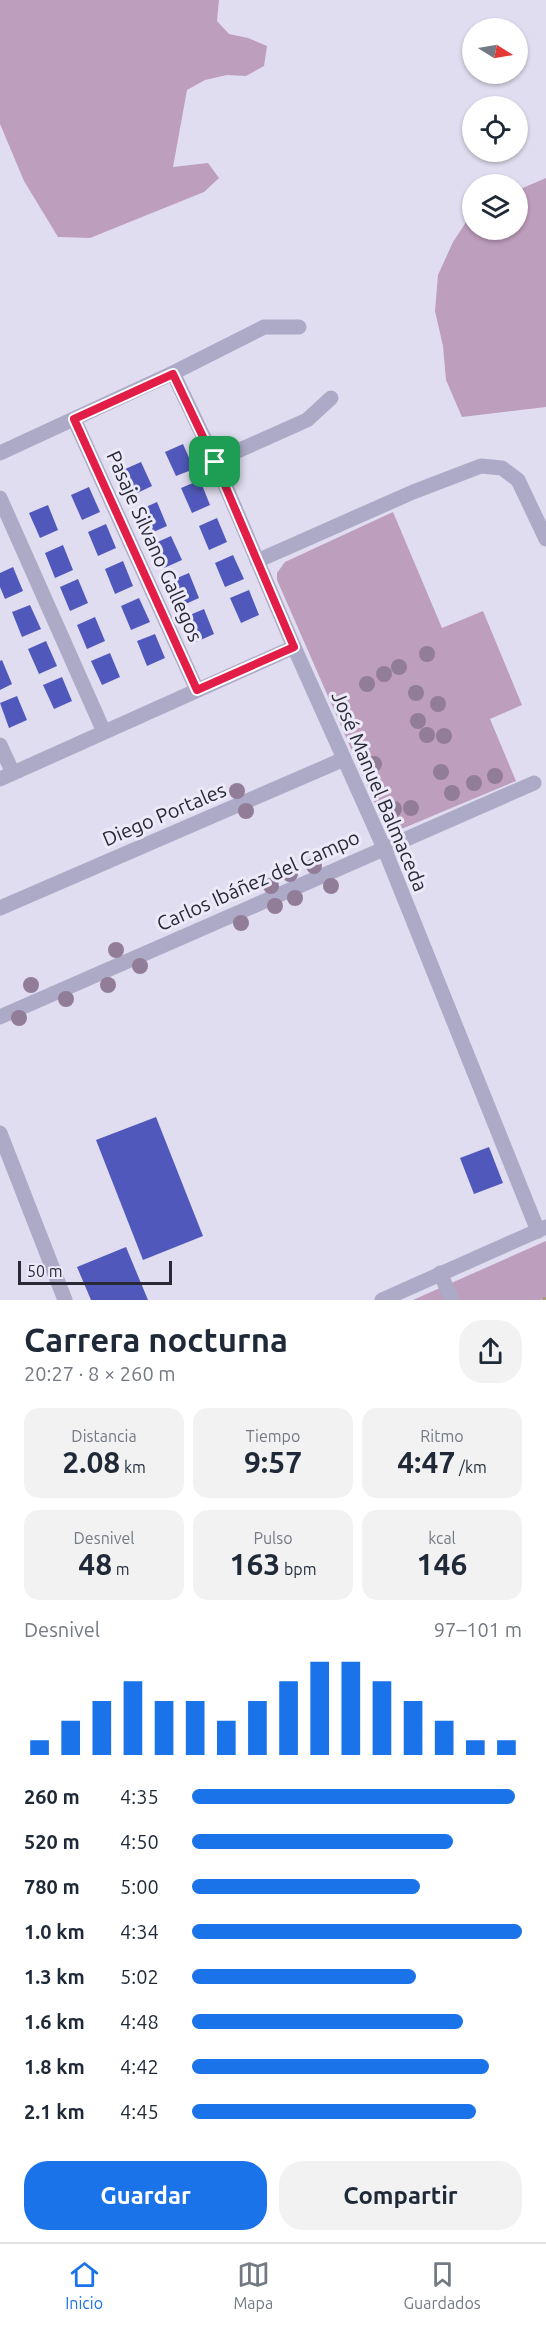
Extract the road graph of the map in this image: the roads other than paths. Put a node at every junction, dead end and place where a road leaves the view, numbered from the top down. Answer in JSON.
{"nodes":[{"id":1,"x":299,"y":327,"type":"dead end"},
{"id":2,"x":173,"y":374,"type":"junction"},
{"id":3,"x":331,"y":398,"type":"dead end"},
{"id":4,"x":74,"y":419,"type":"junction"},
{"id":5,"x":0,"y":453,"type":"edge"},
{"id":6,"x":215,"y":462,"type":"junction"},
{"id":7,"x":0,"y":498,"type":"edge"},
{"id":8,"x":546,"y":539,"type":"edge"},
{"id":9,"x":257,"y":561,"type":"junction"},
{"id":10,"x":294,"y":647,"type":"junction"},
{"id":11,"x":197,"y":690,"type":"junction"},
{"id":12,"x":104,"y":732,"type":"junction"},
{"id":13,"x":0,"y":746,"type":"edge"},
{"id":14,"x":344,"y":759,"type":"junction"},
{"id":15,"x":6,"y":776,"type":"edge"},
{"id":16,"x":534,"y":783,"type":"dead end"},
{"id":17,"x":384,"y":848,"type":"junction"},
{"id":18,"x":0,"y":908,"type":"edge"},
{"id":19,"x":0,"y":1017,"type":"edge"},
{"id":20,"x":0,"y":1133,"type":"edge"},
{"id":21,"x":542,"y":1229,"type":"edge"},
{"id":22,"x":440,"y":1273,"type":"junction"},
{"id":23,"x":65,"y":1300,"type":"edge"},
{"id":24,"x":382,"y":1300,"type":"edge"},
{"id":25,"x":452,"y":1300,"type":"edge"}],
"edges":[{"from":1,"to":2,"type":"street"},
{"from":2,"to":4,"type":"street"},
{"from":2,"to":6,"type":"street","name":"José Manuel Balmaceda"},
{"from":3,"to":6,"type":"street"},
{"from":4,"to":5,"type":"street"},
{"from":4,"to":11,"type":"street","name":"Pasaje Silvano Gallegos"},
{"from":6,"to":9,"type":"street","name":"José Manuel Balmaceda"},
{"from":7,"to":12,"type":"street"},
{"from":8,"to":9,"type":"street"},
{"from":9,"to":10,"type":"street","name":"José Manuel Balmaceda"},
{"from":10,"to":11,"type":"street"},
{"from":10,"to":14,"type":"street","name":"José Manuel Balmaceda"},
{"from":11,"to":12,"type":"street"},
{"from":12,"to":15,"type":"street"},
{"from":13,"to":15,"type":"street"},
{"from":14,"to":17,"type":"street","name":"José Manuel Balmaceda"},
{"from":14,"to":18,"type":"street","name":"Diego Portales"},
{"from":16,"to":17,"type":"street","name":"Carlos Ibáñez del Campo"},
{"from":17,"to":19,"type":"street","name":"Carlos Ibáñez del Campo"},
{"from":17,"to":21,"type":"street","name":"José Manuel Balmaceda"},
{"from":20,"to":23,"type":"street"},
{"from":21,"to":22,"type":"street"},
{"from":22,"to":24,"type":"street"},
{"from":22,"to":25,"type":"street"}]}
